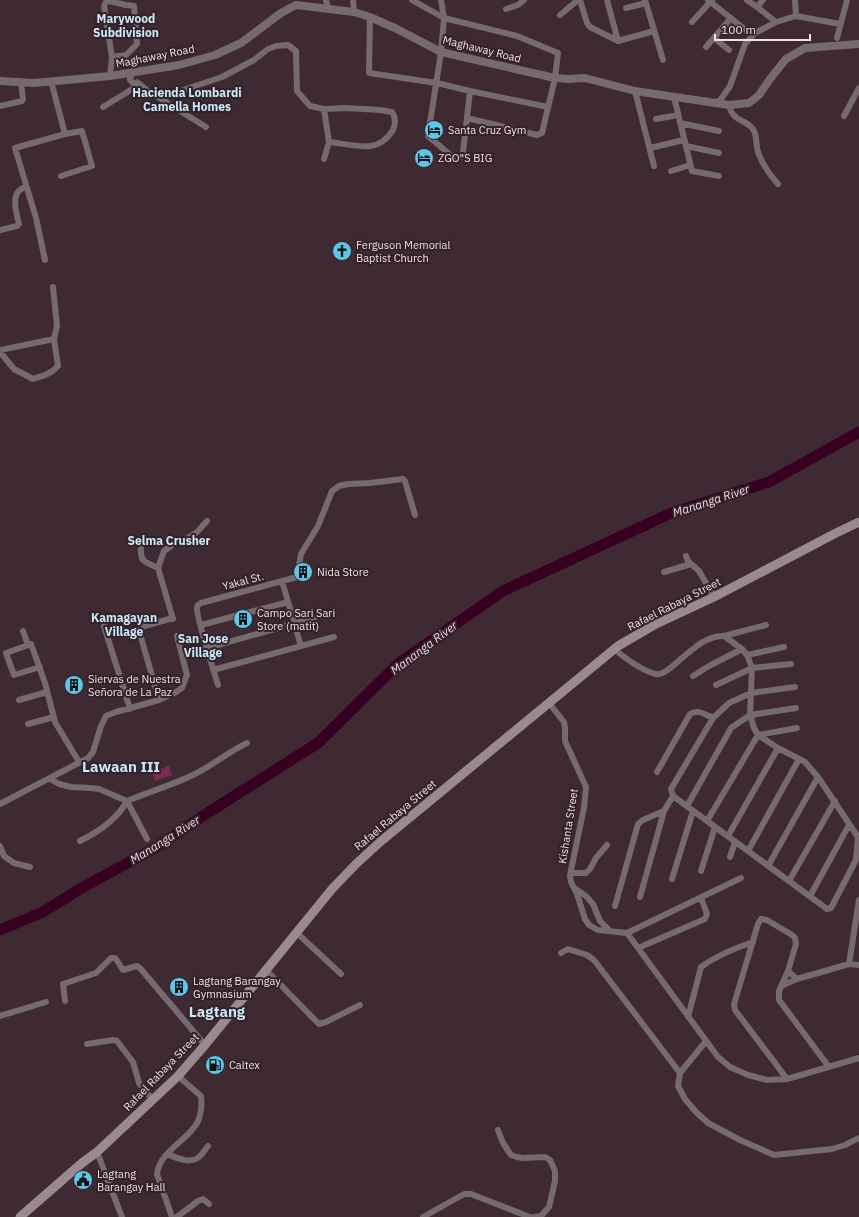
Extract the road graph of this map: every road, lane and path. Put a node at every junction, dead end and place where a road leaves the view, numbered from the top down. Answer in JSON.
{"nodes":[{"id":1,"x":353,"y":0,"type":"edge"},
{"id":2,"x":412,"y":0,"type":"edge"},
{"id":3,"x":442,"y":0,"type":"edge"},
{"id":4,"x":524,"y":0,"type":"edge"},
{"id":5,"x":579,"y":0,"type":"edge"},
{"id":6,"x":607,"y":0,"type":"edge"},
{"id":7,"x":747,"y":0,"type":"edge"},
{"id":8,"x":762,"y":0,"type":"edge"},
{"id":9,"x":795,"y":0,"type":"edge"},
{"id":10,"x":847,"y":0,"type":"edge"},
{"id":11,"x":710,"y":1,"type":"edge"},
{"id":12,"x":645,"y":2,"type":"edge"},
{"id":13,"x":296,"y":3,"type":"edge"},
{"id":14,"x":327,"y":4,"type":"edge"},
{"id":15,"x":757,"y":7,"type":"junction"},
{"id":16,"x":626,"y":8,"type":"dead end"},
{"id":17,"x":506,"y":9,"type":"dead end"},
{"id":18,"x":354,"y":12,"type":"junction"},
{"id":19,"x":560,"y":15,"type":"dead end"},
{"id":20,"x":796,"y":16,"type":"junction"},
{"id":21,"x":370,"y":17,"type":"junction"},
{"id":22,"x":444,"y":18,"type":"junction"},
{"id":23,"x":731,"y":18,"type":"junction"},
{"id":24,"x":692,"y":22,"type":"dead end"},
{"id":25,"x":776,"y":22,"type":"junction"},
{"id":26,"x":840,"y":24,"type":"junction"},
{"id":27,"x":654,"y":31,"type":"junction"},
{"id":28,"x":747,"y":31,"type":"dead end"},
{"id":29,"x":714,"y":38,"type":"junction"},
{"id":30,"x":837,"y":38,"type":"dead end"},
{"id":31,"x":618,"y":40,"type":"junction"},
{"id":32,"x":859,"y":44,"type":"edge"},
{"id":33,"x":706,"y":47,"type":"dead end"},
{"id":34,"x":729,"y":50,"type":"dead end"},
{"id":35,"x":441,"y":52,"type":"junction"},
{"id":36,"x":112,"y":57,"type":"junction"},
{"id":37,"x":663,"y":60,"type":"dead end"},
{"id":38,"x":110,"y":76,"type":"junction"},
{"id":39,"x":129,"y":76,"type":"junction"},
{"id":40,"x":555,"y":78,"type":"junction"},
{"id":41,"x":0,"y":81,"type":"edge"},
{"id":42,"x":51,"y":81,"type":"junction"},
{"id":43,"x":21,"y":82,"type":"junction"},
{"id":44,"x":437,"y":83,"type":"junction"},
{"id":45,"x":138,"y":84,"type":"junction"},
{"id":46,"x":859,"y":88,"type":"edge"},
{"id":47,"x":470,"y":91,"type":"junction"},
{"id":48,"x":635,"y":92,"type":"junction"},
{"id":49,"x":674,"y":97,"type":"junction"},
{"id":50,"x":162,"y":99,"type":"junction"},
{"id":51,"x":716,"y":103,"type":"junction"},
{"id":52,"x":729,"y":105,"type":"junction"},
{"id":53,"x":0,"y":106,"type":"edge"},
{"id":54,"x":103,"y":107,"type":"dead end"},
{"id":55,"x":548,"y":107,"type":"junction"},
{"id":56,"x":324,"y":109,"type":"junction"},
{"id":57,"x":678,"y":114,"type":"junction"},
{"id":58,"x":844,"y":116,"type":"dead end"},
{"id":59,"x":467,"y":118,"type":"junction"},
{"id":60,"x":656,"y":119,"type":"dead end"},
{"id":61,"x":680,"y":123,"type":"junction"},
{"id":62,"x":206,"y":127,"type":"dead end"},
{"id":63,"x":719,"y":131,"type":"dead end"},
{"id":64,"x":65,"y":134,"type":"junction"},
{"id":65,"x":329,"y":142,"type":"junction"},
{"id":66,"x":685,"y":143,"type":"junction"},
{"id":67,"x":650,"y":148,"type":"junction"},
{"id":68,"x":719,"y":153,"type":"dead end"},
{"id":69,"x":324,"y":159,"type":"dead end"},
{"id":70,"x":690,"y":165,"type":"junction"},
{"id":71,"x":654,"y":166,"type":"dead end"},
{"id":72,"x":671,"y":171,"type":"dead end"},
{"id":73,"x":61,"y":176,"type":"dead end"},
{"id":74,"x":719,"y":176,"type":"dead end"},
{"id":75,"x":778,"y":184,"type":"dead end"},
{"id":76,"x":26,"y":186,"type":"junction"},
{"id":77,"x":0,"y":230,"type":"edge"},
{"id":78,"x":45,"y":260,"type":"dead end"},
{"id":79,"x":53,"y":287,"type":"dead end"},
{"id":80,"x":54,"y":339,"type":"junction"},
{"id":81,"x":0,"y":351,"type":"edge"},
{"id":82,"x":415,"y":515,"type":"dead end"},
{"id":83,"x":207,"y":521,"type":"dead end"},
{"id":84,"x":859,"y":522,"type":"edge"},
{"id":85,"x":141,"y":548,"type":"dead end"},
{"id":86,"x":686,"y":556,"type":"dead end"},
{"id":87,"x":691,"y":564,"type":"junction"},
{"id":88,"x":158,"y":568,"type":"junction"},
{"id":89,"x":664,"y":572,"type":"dead end"},
{"id":90,"x":282,"y":581,"type":"junction"},
{"id":91,"x":714,"y":597,"type":"junction"},
{"id":92,"x":288,"y":602,"type":"junction"},
{"id":93,"x":314,"y":618,"type":"dead end"},
{"id":94,"x":296,"y":624,"type":"junction"},
{"id":95,"x":201,"y":625,"type":"junction"},
{"id":96,"x":766,"y":625,"type":"dead end"},
{"id":97,"x":104,"y":626,"type":"dead end"},
{"id":98,"x":23,"y":631,"type":"dead end"},
{"id":99,"x":177,"y":636,"type":"dead end"},
{"id":100,"x":724,"y":636,"type":"junction"},
{"id":101,"x":334,"y":637,"type":"dead end"},
{"id":102,"x":28,"y":645,"type":"junction"},
{"id":103,"x":301,"y":646,"type":"junction"},
{"id":104,"x":784,"y":646,"type":"dead end"},
{"id":105,"x":207,"y":648,"type":"junction"},
{"id":106,"x":614,"y":649,"type":"junction"},
{"id":107,"x":742,"y":649,"type":"junction"},
{"id":108,"x":182,"y":655,"type":"junction"},
{"id":109,"x":747,"y":655,"type":"junction"},
{"id":110,"x":791,"y":664,"type":"dead end"},
{"id":111,"x":40,"y":667,"type":"junction"},
{"id":112,"x":752,"y":668,"type":"junction"},
{"id":113,"x":213,"y":670,"type":"junction"},
{"id":114,"x":693,"y":676,"type":"dead end"},
{"id":115,"x":218,"y":685,"type":"dead end"},
{"id":116,"x":716,"y":685,"type":"dead end"},
{"id":117,"x":795,"y":687,"type":"dead end"},
{"id":118,"x":47,"y":692,"type":"junction"},
{"id":119,"x":751,"y":693,"type":"junction"},
{"id":120,"x":19,"y":700,"type":"dead end"},
{"id":121,"x":159,"y":700,"type":"junction"},
{"id":122,"x":549,"y":702,"type":"junction"},
{"id":123,"x":796,"y":708,"type":"dead end"},
{"id":124,"x":130,"y":709,"type":"junction"},
{"id":125,"x":750,"y":715,"type":"junction"},
{"id":126,"x":54,"y":717,"type":"junction"},
{"id":127,"x":712,"y":718,"type":"junction"},
{"id":128,"x":28,"y":724,"type":"dead end"},
{"id":129,"x":797,"y":728,"type":"dead end"},
{"id":130,"x":758,"y":735,"type":"junction"},
{"id":131,"x":247,"y":743,"type":"dead end"},
{"id":132,"x":778,"y":748,"type":"junction"},
{"id":133,"x":799,"y":760,"type":"junction"},
{"id":134,"x":79,"y":762,"type":"junction"},
{"id":135,"x":657,"y":772,"type":"dead end"},
{"id":136,"x":818,"y":777,"type":"junction"},
{"id":137,"x":50,"y":779,"type":"junction"},
{"id":138,"x":673,"y":796,"type":"junction"},
{"id":139,"x":127,"y":801,"type":"junction"},
{"id":140,"x":835,"y":801,"type":"junction"},
{"id":141,"x":0,"y":804,"type":"edge"},
{"id":142,"x":687,"y":806,"type":"junction"},
{"id":143,"x":664,"y":811,"type":"junction"},
{"id":144,"x":693,"y":811,"type":"junction"},
{"id":145,"x":707,"y":821,"type":"junction"},
{"id":146,"x":849,"y":825,"type":"junction"},
{"id":147,"x":715,"y":827,"type":"junction"},
{"id":148,"x":728,"y":836,"type":"junction"},
{"id":149,"x":147,"y":839,"type":"dead end"},
{"id":150,"x":80,"y":841,"type":"dead end"},
{"id":151,"x":735,"y":842,"type":"junction"},
{"id":152,"x":607,"y":845,"type":"dead end"},
{"id":153,"x":0,"y":846,"type":"edge"},
{"id":154,"x":748,"y":851,"type":"junction"},
{"id":155,"x":730,"y":857,"type":"dead end"},
{"id":156,"x":768,"y":866,"type":"junction"},
{"id":157,"x":30,"y":867,"type":"dead end"},
{"id":158,"x":701,"y":871,"type":"dead end"},
{"id":159,"x":571,"y":873,"type":"junction"},
{"id":160,"x":740,"y":878,"type":"dead end"},
{"id":161,"x":672,"y":879,"type":"dead end"},
{"id":162,"x":789,"y":881,"type":"junction"},
{"id":163,"x":574,"y":888,"type":"junction"},
{"id":164,"x":810,"y":896,"type":"junction"},
{"id":165,"x":640,"y":897,"type":"dead end"},
{"id":166,"x":701,"y":898,"type":"junction"},
{"id":167,"x":859,"y":900,"type":"edge"},
{"id":168,"x":594,"y":906,"type":"junction"},
{"id":169,"x":615,"y":906,"type":"dead end"},
{"id":170,"x":583,"y":911,"type":"junction"},
{"id":171,"x":857,"y":924,"type":"edge"},
{"id":172,"x":610,"y":930,"type":"junction"},
{"id":173,"x":297,"y":933,"type":"junction"},
{"id":174,"x":627,"y":933,"type":"junction"},
{"id":175,"x":753,"y":942,"type":"junction"},
{"id":176,"x":638,"y":948,"type":"junction"},
{"id":177,"x":561,"y":953,"type":"dead end"},
{"id":178,"x":849,"y":964,"type":"junction"},
{"id":179,"x":859,"y":965,"type":"edge"},
{"id":180,"x":266,"y":970,"type":"junction"},
{"id":181,"x":788,"y":971,"type":"junction"},
{"id":182,"x":341,"y":974,"type":"dead end"},
{"id":183,"x":798,"y":979,"type":"junction"},
{"id":184,"x":781,"y":986,"type":"junction"},
{"id":185,"x":65,"y":1001,"type":"dead end"},
{"id":186,"x":46,"y":1002,"type":"dead end"},
{"id":187,"x":360,"y":1005,"type":"dead end"},
{"id":188,"x":0,"y":1016,"type":"edge"},
{"id":189,"x":688,"y":1017,"type":"junction"},
{"id":190,"x":706,"y":1041,"type":"junction"},
{"id":191,"x":87,"y":1044,"type":"dead end"},
{"id":192,"x":205,"y":1045,"type":"junction"},
{"id":193,"x":859,"y":1058,"type":"edge"},
{"id":194,"x":829,"y":1066,"type":"junction"},
{"id":195,"x":680,"y":1073,"type":"junction"},
{"id":196,"x":178,"y":1076,"type":"junction"},
{"id":197,"x":787,"y":1079,"type":"junction"},
{"id":198,"x":153,"y":1100,"type":"junction"},
{"id":199,"x":498,"y":1130,"type":"dead end"},
{"id":200,"x":859,"y":1138,"type":"edge"},
{"id":201,"x":208,"y":1146,"type":"dead end"},
{"id":202,"x":97,"y":1152,"type":"junction"},
{"id":203,"x":167,"y":1154,"type":"junction"},
{"id":204,"x":209,"y":1204,"type":"dead end"},
{"id":205,"x":20,"y":1217,"type":"edge"},
{"id":206,"x":122,"y":1217,"type":"edge"},
{"id":207,"x":172,"y":1217,"type":"edge"},
{"id":208,"x":177,"y":1217,"type":"edge"},
{"id":209,"x":423,"y":1217,"type":"edge"},
{"id":210,"x":530,"y":1217,"type":"edge"},
{"id":211,"x":534,"y":1217,"type":"edge"}],
"edges":[{"from":1,"to":18,"type":"street"},
{"from":2,"to":22,"type":"street"},
{"from":3,"to":22,"type":"street"},
{"from":4,"to":17,"type":"street"},
{"from":5,"to":19,"type":"street"},
{"from":5,"to":31,"type":"street"},
{"from":6,"to":31,"type":"street"},
{"from":7,"to":15,"type":"street"},
{"from":8,"to":15,"type":"street"},
{"from":9,"to":20,"type":"street"},
{"from":10,"to":26,"type":"street"},
{"from":11,"to":23,"type":"street"},
{"from":11,"to":24,"type":"street"},
{"from":12,"to":16,"type":"street"},
{"from":12,"to":27,"type":"street"},
{"from":13,"to":14,"type":"street","name":"Maghaway Road"},
{"from":13,"to":39,"type":"street","name":"Maghaway Road"},
{"from":14,"to":18,"type":"street","name":"Maghaway Road"},
{"from":15,"to":25,"type":"street"},
{"from":18,"to":21,"type":"street","name":"Maghaway Road"},
{"from":20,"to":25,"type":"street"},
{"from":20,"to":26,"type":"street"},
{"from":21,"to":35,"type":"street","name":"Maghaway Road"},
{"from":21,"to":44,"type":"street"},
{"from":22,"to":35,"type":"street"},
{"from":22,"to":40,"type":"street"},
{"from":23,"to":28,"type":"street"},
{"from":23,"to":29,"type":"street"},
{"from":25,"to":51,"type":"street"},
{"from":26,"to":30,"type":"street"},
{"from":27,"to":31,"type":"street"},
{"from":27,"to":37,"type":"street"},
{"from":29,"to":33,"type":"street"},
{"from":29,"to":34,"type":"street"},
{"from":32,"to":52,"type":"street","name":"Maghaway Road"},
{"from":35,"to":40,"type":"street","name":"Maghaway Road"},
{"from":35,"to":44,"type":"street"},
{"from":36,"to":36,"type":"street"},
{"from":36,"to":38,"type":"street"},
{"from":38,"to":39,"type":"street","name":"Maghaway Road"},
{"from":38,"to":42,"type":"street","name":"Maghaway Road"},
{"from":39,"to":45,"type":"street"},
{"from":40,"to":48,"type":"street","name":"Maghaway Road"},
{"from":40,"to":55,"type":"street"},
{"from":41,"to":43,"type":"street","name":"Maghaway Road"},
{"from":42,"to":43,"type":"street","name":"Maghaway Road"},
{"from":42,"to":64,"type":"street"},
{"from":43,"to":53,"type":"street"},
{"from":44,"to":47,"type":"street"},
{"from":44,"to":59,"type":"street"},
{"from":45,"to":50,"type":"street"},
{"from":45,"to":54,"type":"street"},
{"from":46,"to":58,"type":"street"},
{"from":47,"to":55,"type":"street"},
{"from":47,"to":59,"type":"street"},
{"from":48,"to":49,"type":"street","name":"Maghaway Road"},
{"from":48,"to":67,"type":"street"},
{"from":49,"to":51,"type":"street","name":"Maghaway Road"},
{"from":49,"to":57,"type":"street"},
{"from":50,"to":56,"type":"street"},
{"from":50,"to":62,"type":"street"},
{"from":51,"to":52,"type":"street","name":"Maghaway Road"},
{"from":52,"to":75,"type":"street"},
{"from":55,"to":59,"type":"street"},
{"from":56,"to":65,"type":"street"},
{"from":56,"to":65,"type":"street"},
{"from":57,"to":60,"type":"street"},
{"from":57,"to":61,"type":"street"},
{"from":61,"to":63,"type":"street"},
{"from":61,"to":66,"type":"street"},
{"from":64,"to":73,"type":"street"},
{"from":64,"to":76,"type":"street"},
{"from":65,"to":69,"type":"street"},
{"from":66,"to":67,"type":"street"},
{"from":66,"to":68,"type":"street"},
{"from":66,"to":70,"type":"street"},
{"from":67,"to":71,"type":"street"},
{"from":70,"to":72,"type":"street"},
{"from":70,"to":74,"type":"street"},
{"from":76,"to":77,"type":"street"},
{"from":76,"to":78,"type":"street"},
{"from":79,"to":80,"type":"street"},
{"from":80,"to":81,"type":"street"},
{"from":80,"to":81,"type":"street"},
{"from":82,"to":90,"type":"street","name":"Yakal St."},
{"from":83,"to":88,"type":"street"},
{"from":84,"to":91,"type":"main road","name":"Rafael Rabaya Street"},
{"from":85,"to":88,"type":"street"},
{"from":86,"to":87,"type":"street"},
{"from":87,"to":89,"type":"street"},
{"from":87,"to":91,"type":"street"},
{"from":88,"to":121,"type":"street"},
{"from":90,"to":92,"type":"street"},
{"from":90,"to":95,"type":"street","name":"Yakal St."},
{"from":91,"to":106,"type":"main road","name":"Rafael Rabaya Street"},
{"from":92,"to":94,"type":"street"},
{"from":92,"to":95,"type":"street"},
{"from":93,"to":94,"type":"street"},
{"from":94,"to":103,"type":"street"},
{"from":94,"to":105,"type":"street"},
{"from":95,"to":105,"type":"street"},
{"from":96,"to":100,"type":"street"},
{"from":97,"to":124,"type":"street"},
{"from":98,"to":102,"type":"street"},
{"from":99,"to":108,"type":"street"},
{"from":100,"to":106,"type":"street"},
{"from":100,"to":107,"type":"street"},
{"from":101,"to":103,"type":"street"},
{"from":102,"to":111,"type":"street"},
{"from":102,"to":111,"type":"street"},
{"from":103,"to":113,"type":"street"},
{"from":104,"to":109,"type":"street"},
{"from":105,"to":108,"type":"street"},
{"from":105,"to":113,"type":"street"},
{"from":106,"to":122,"type":"main road","name":"Rafael Rabaya Street"},
{"from":107,"to":109,"type":"street"},
{"from":107,"to":114,"type":"street"},
{"from":108,"to":121,"type":"street"},
{"from":109,"to":112,"type":"street"},
{"from":110,"to":112,"type":"street"},
{"from":111,"to":118,"type":"street"},
{"from":112,"to":116,"type":"street"},
{"from":112,"to":119,"type":"street"},
{"from":113,"to":115,"type":"street"},
{"from":117,"to":119,"type":"street"},
{"from":118,"to":120,"type":"street"},
{"from":118,"to":126,"type":"street"},
{"from":119,"to":125,"type":"street"},
{"from":119,"to":127,"type":"street"},
{"from":121,"to":124,"type":"street"},
{"from":122,"to":159,"type":"street","name":"Kishanta Street"},
{"from":122,"to":173,"type":"main road","name":"Rafael Rabaya Street"},
{"from":123,"to":125,"type":"street"},
{"from":124,"to":134,"type":"street"},
{"from":125,"to":130,"type":"street"},
{"from":125,"to":142,"type":"street"},
{"from":126,"to":128,"type":"street"},
{"from":126,"to":134,"type":"street"},
{"from":127,"to":135,"type":"street"},
{"from":127,"to":138,"type":"street"},
{"from":129,"to":130,"type":"street"},
{"from":130,"to":132,"type":"street"},
{"from":130,"to":145,"type":"street"},
{"from":131,"to":139,"type":"street"},
{"from":132,"to":133,"type":"street"},
{"from":132,"to":148,"type":"street"},
{"from":133,"to":136,"type":"street"},
{"from":133,"to":154,"type":"street"},
{"from":134,"to":137,"type":"street"},
{"from":136,"to":140,"type":"street"},
{"from":136,"to":156,"type":"street"},
{"from":137,"to":139,"type":"street"},
{"from":137,"to":141,"type":"street"},
{"from":138,"to":142,"type":"street"},
{"from":138,"to":143,"type":"street"},
{"from":139,"to":149,"type":"street"},
{"from":139,"to":150,"type":"street"},
{"from":140,"to":146,"type":"street"},
{"from":140,"to":162,"type":"street"},
{"from":142,"to":144,"type":"street"},
{"from":143,"to":165,"type":"street"},
{"from":143,"to":169,"type":"street"},
{"from":144,"to":145,"type":"street"},
{"from":144,"to":161,"type":"street"},
{"from":145,"to":147,"type":"street"},
{"from":146,"to":164,"type":"street"},
{"from":146,"to":164,"type":"street"},
{"from":147,"to":148,"type":"street"},
{"from":147,"to":158,"type":"street"},
{"from":148,"to":151,"type":"street"},
{"from":151,"to":154,"type":"street"},
{"from":151,"to":155,"type":"street"},
{"from":152,"to":159,"type":"street"},
{"from":153,"to":157,"type":"street"},
{"from":154,"to":156,"type":"street"},
{"from":156,"to":162,"type":"street"},
{"from":159,"to":163,"type":"street","name":"Kishanta Street"},
{"from":160,"to":166,"type":"street"},
{"from":162,"to":164,"type":"street"},
{"from":163,"to":168,"type":"street"},
{"from":163,"to":170,"type":"street","name":"Kishanta Street"},
{"from":166,"to":174,"type":"street"},
{"from":166,"to":176,"type":"street"},
{"from":167,"to":171,"type":"street"},
{"from":168,"to":170,"type":"street"},
{"from":168,"to":172,"type":"street"},
{"from":170,"to":172,"type":"street","name":"Kishanta Street"},
{"from":171,"to":178,"type":"street"},
{"from":172,"to":174,"type":"street"},
{"from":173,"to":180,"type":"main road","name":"Rafael Rabaya Street"},
{"from":173,"to":182,"type":"street"},
{"from":174,"to":176,"type":"street"},
{"from":175,"to":181,"type":"street"},
{"from":175,"to":189,"type":"street"},
{"from":175,"to":197,"type":"street"},
{"from":176,"to":189,"type":"street"},
{"from":177,"to":195,"type":"street"},
{"from":178,"to":179,"type":"street"},
{"from":178,"to":183,"type":"street"},
{"from":180,"to":187,"type":"street"},
{"from":180,"to":192,"type":"main road","name":"Rafael Rabaya Street"},
{"from":181,"to":183,"type":"street"},
{"from":181,"to":184,"type":"street"},
{"from":183,"to":184,"type":"street"},
{"from":184,"to":194,"type":"street"},
{"from":185,"to":192,"type":"street"},
{"from":186,"to":188,"type":"street"},
{"from":189,"to":190,"type":"street"},
{"from":190,"to":195,"type":"street"},
{"from":190,"to":197,"type":"street"},
{"from":191,"to":198,"type":"street"},
{"from":192,"to":196,"type":"main road","name":"Rafael Rabaya Street"},
{"from":193,"to":194,"type":"street"},
{"from":194,"to":197,"type":"street"},
{"from":195,"to":200,"type":"street"},
{"from":196,"to":198,"type":"main road","name":"Rafael Rabaya Street"},
{"from":196,"to":203,"type":"street"},
{"from":198,"to":202,"type":"main road","name":"Rafael Rabaya Street"},
{"from":199,"to":211,"type":"street"},
{"from":201,"to":203,"type":"street"},
{"from":202,"to":205,"type":"main road","name":"Rafael Rabaya Street"},
{"from":202,"to":206,"type":"street"},
{"from":203,"to":207,"type":"street"},
{"from":204,"to":208,"type":"street"},
{"from":209,"to":210,"type":"street"}]}
